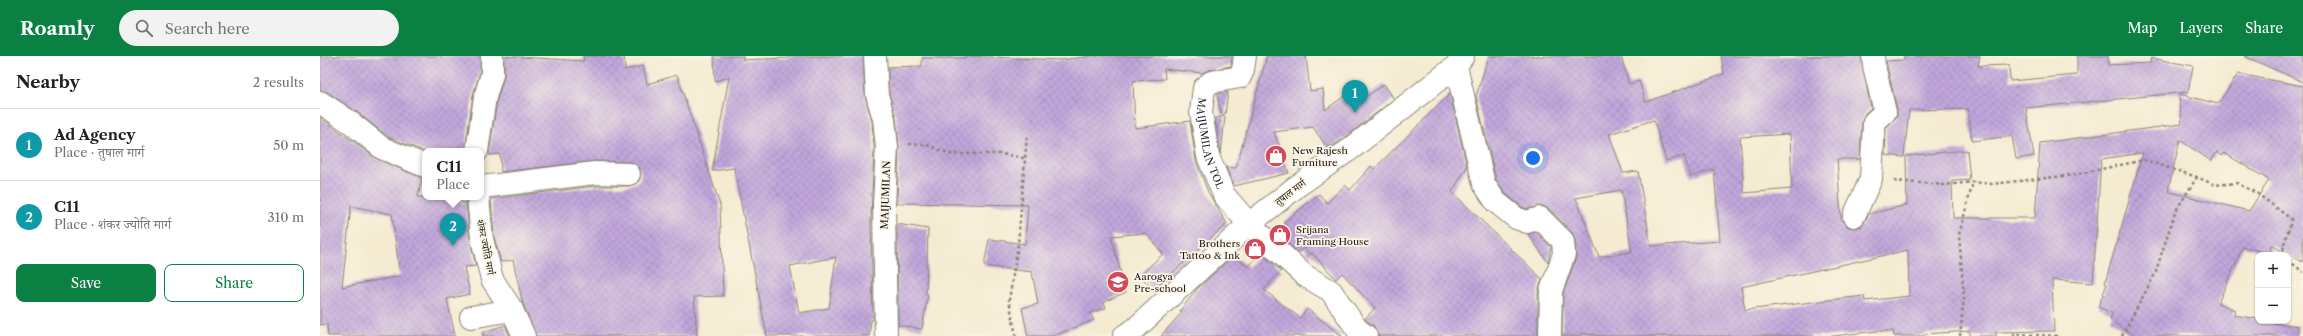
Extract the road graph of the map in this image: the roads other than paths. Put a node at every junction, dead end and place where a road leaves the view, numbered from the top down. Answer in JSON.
{"nodes":[{"id":1,"x":492,"y":56,"type":"edge"},
{"id":2,"x":875,"y":56,"type":"edge"},
{"id":3,"x":1245,"y":56,"type":"edge"},
{"id":4,"x":1874,"y":56,"type":"edge"},
{"id":5,"x":1459,"y":61,"type":"edge"},
{"id":6,"x":320,"y":102,"type":"edge"},
{"id":7,"x":477,"y":148,"type":"edge"},
{"id":8,"x":422,"y":165,"type":"edge"},
{"id":9,"x":629,"y":174,"type":"dead end"},
{"id":10,"x":484,"y":187,"type":"edge"},
{"id":11,"x":478,"y":200,"type":"edge"},
{"id":12,"x":1854,"y":216,"type":"dead end"},
{"id":13,"x":1249,"y":224,"type":"junction"},
{"id":14,"x":512,"y":310,"type":"junction"},
{"id":15,"x":471,"y":317,"type":"dead end"},
{"id":16,"x":1550,"y":332,"type":"edge"},
{"id":17,"x":524,"y":336,"type":"edge"},
{"id":18,"x":886,"y":336,"type":"edge"},
{"id":19,"x":1124,"y":336,"type":"edge"},
{"id":20,"x":1366,"y":336,"type":"edge"}],
"edges":[{"from":1,"to":7,"type":"street"},
{"from":2,"to":18,"type":"street","name":"MAIJUMILAN"},
{"from":3,"to":13,"type":"street","name":"MAIJUMILAN TOL"},
{"from":4,"to":12,"type":"street"},
{"from":5,"to":13,"type":"street","name":"तुषाल मार्ग"},
{"from":5,"to":16,"type":"street"},
{"from":6,"to":8,"type":"street"},
{"from":9,"to":10,"type":"street"},
{"from":11,"to":14,"type":"street","name":"शंकर ज्योति मार्ग"},
{"from":13,"to":19,"type":"street","name":"तुषाल मार्ग"},
{"from":13,"to":20,"type":"street"},
{"from":14,"to":15,"type":"street"},
{"from":14,"to":17,"type":"street","name":"शंकर ज्योति मार्ग"}]}
